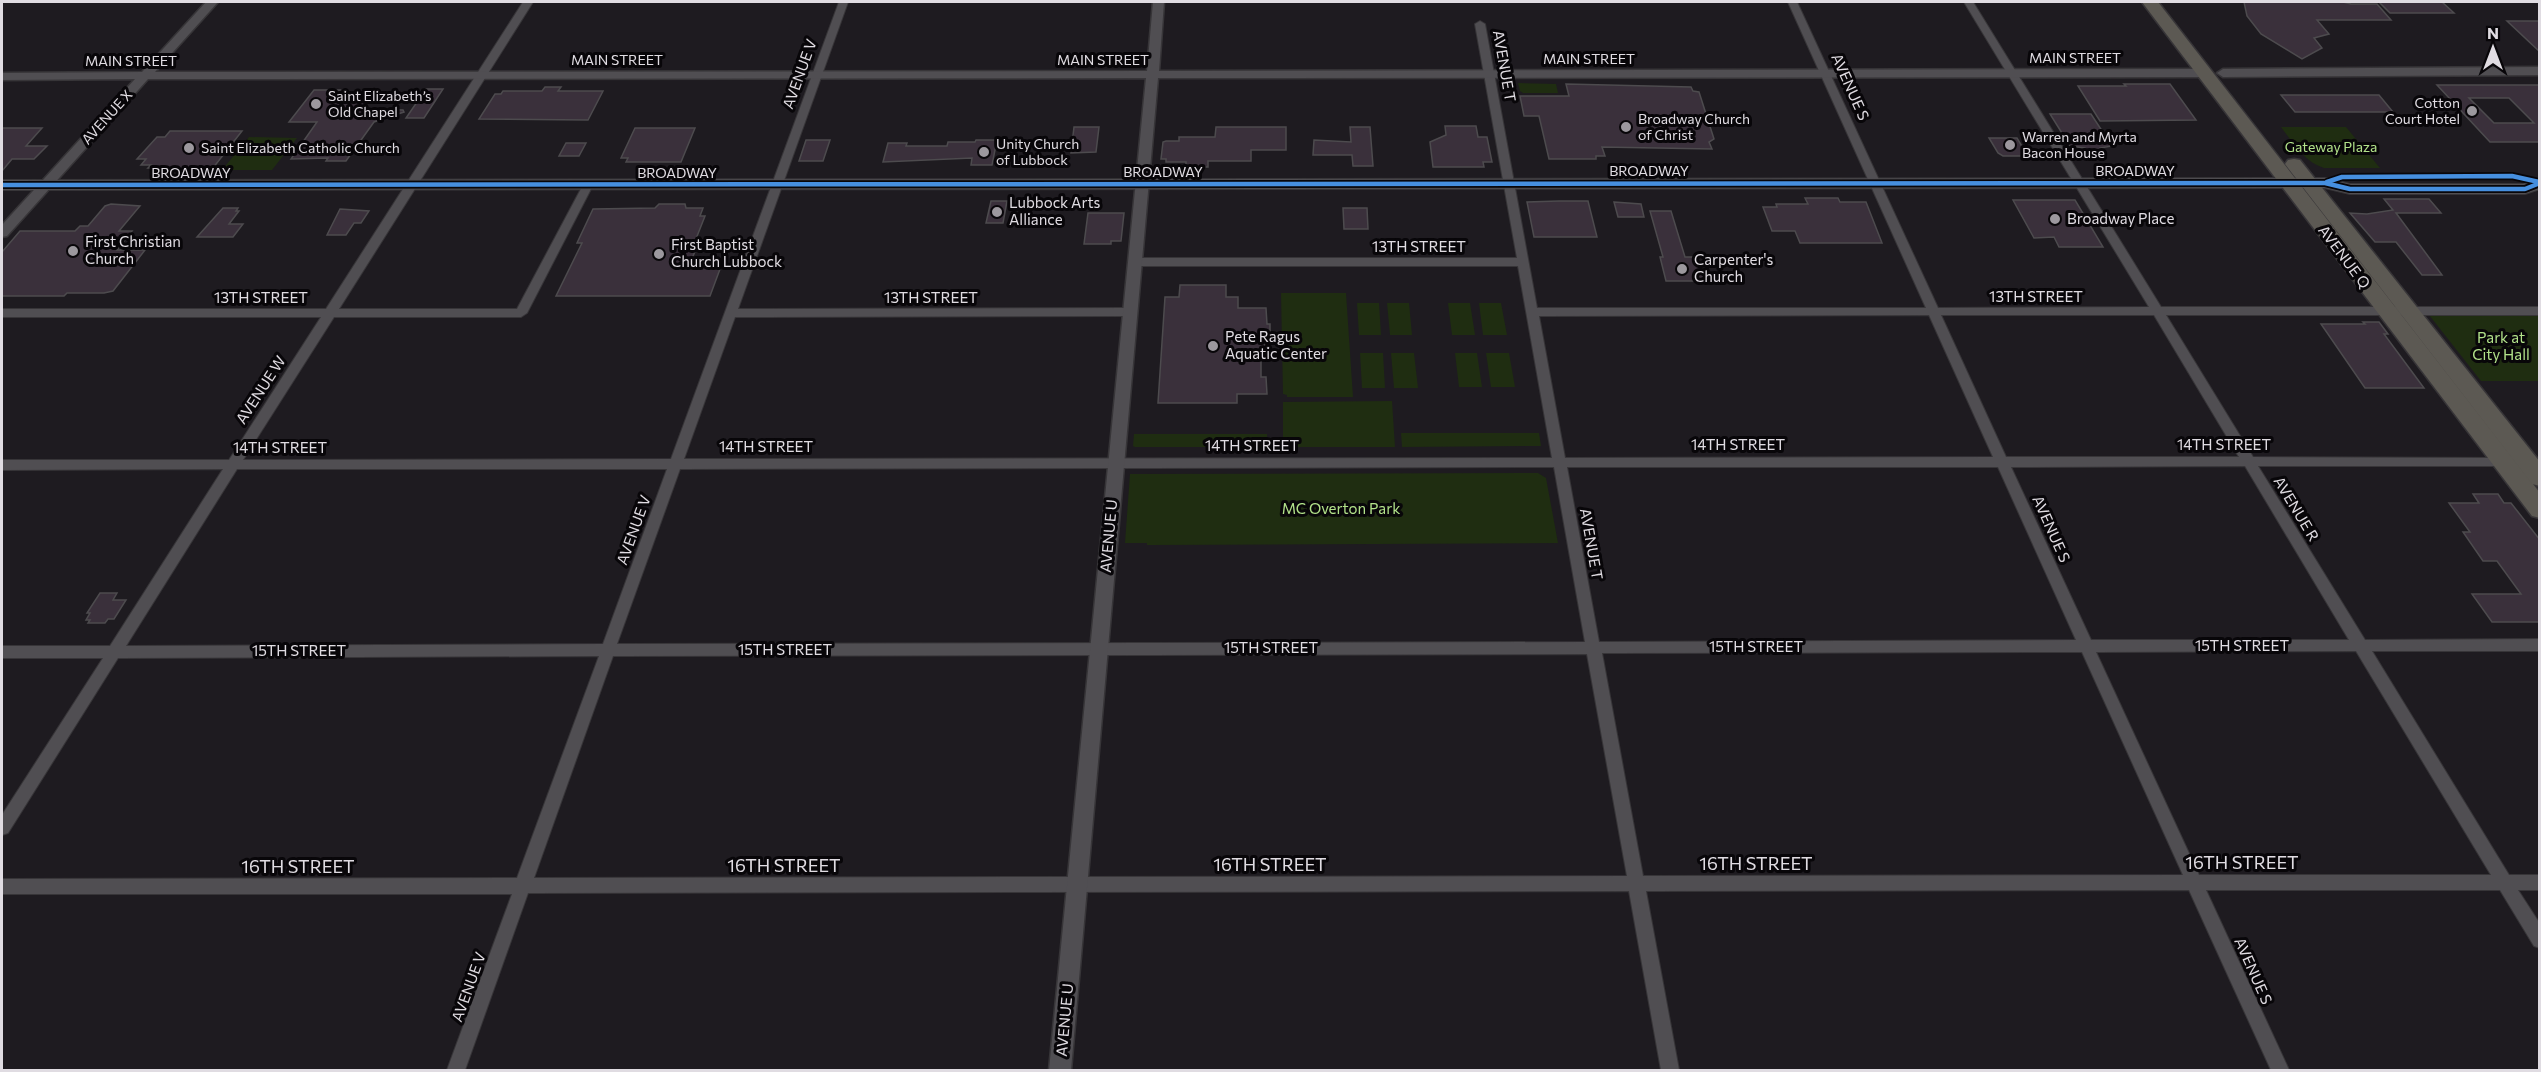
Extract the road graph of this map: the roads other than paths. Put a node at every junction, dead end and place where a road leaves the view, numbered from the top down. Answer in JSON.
{"nodes":[{"id":1,"x":212,"y":2,"type":"edge"},
{"id":2,"x":528,"y":2,"type":"edge"},
{"id":3,"x":843,"y":2,"type":"edge"},
{"id":4,"x":1159,"y":2,"type":"edge"},
{"id":5,"x":1792,"y":2,"type":"edge"},
{"id":6,"x":1969,"y":2,"type":"edge"},
{"id":7,"x":2150,"y":2,"type":"edge"},
{"id":8,"x":2159,"y":2,"type":"edge"},
{"id":9,"x":2171,"y":6,"type":"edge"},
{"id":10,"x":1480,"y":24,"type":"dead end"},
{"id":11,"x":2540,"y":71,"type":"edge"},
{"id":12,"x":2012,"y":73,"type":"junction"},
{"id":13,"x":2214,"y":73,"type":"junction"},
{"id":14,"x":1152,"y":74,"type":"junction"},
{"id":15,"x":1489,"y":74,"type":"junction"},
{"id":16,"x":1825,"y":74,"type":"junction"},
{"id":17,"x":481,"y":75,"type":"junction"},
{"id":18,"x":818,"y":75,"type":"junction"},
{"id":19,"x":2,"y":76,"type":"edge"},
{"id":20,"x":145,"y":76,"type":"junction"},
{"id":21,"x":2540,"y":182,"type":"edge"},
{"id":22,"x":1875,"y":183,"type":"junction"},
{"id":23,"x":2079,"y":183,"type":"junction"},
{"id":24,"x":2288,"y":183,"type":"junction"},
{"id":25,"x":2316,"y":183,"type":"junction"},
{"id":26,"x":778,"y":184,"type":"junction"},
{"id":27,"x":1142,"y":184,"type":"junction"},
{"id":28,"x":1509,"y":184,"type":"junction"},
{"id":29,"x":2,"y":185,"type":"edge"},
{"id":30,"x":45,"y":185,"type":"junction"},
{"id":31,"x":411,"y":185,"type":"junction"},
{"id":32,"x":588,"y":185,"type":"junction"},
{"id":33,"x":2,"y":233,"type":"edge"},
{"id":34,"x":1135,"y":262,"type":"junction"},
{"id":35,"x":1523,"y":262,"type":"junction"},
{"id":36,"x":2408,"y":310,"type":"junction"},
{"id":37,"x":2157,"y":311,"type":"junction"},
{"id":38,"x":2386,"y":311,"type":"junction"},
{"id":39,"x":2540,"y":311,"type":"edge"},
{"id":40,"x":1130,"y":312,"type":"junction"},
{"id":41,"x":1532,"y":312,"type":"junction"},
{"id":42,"x":1934,"y":312,"type":"junction"},
{"id":43,"x":2,"y":313,"type":"edge"},
{"id":44,"x":329,"y":313,"type":"junction"},
{"id":45,"x":731,"y":313,"type":"junction"},
{"id":46,"x":2002,"y":461,"type":"junction"},
{"id":47,"x":2248,"y":461,"type":"junction"},
{"id":48,"x":2502,"y":461,"type":"junction"},
{"id":49,"x":1560,"y":462,"type":"junction"},
{"id":50,"x":1116,"y":463,"type":"junction"},
{"id":51,"x":233,"y":464,"type":"junction"},
{"id":52,"x":676,"y":464,"type":"junction"},
{"id":53,"x":2,"y":465,"type":"edge"},
{"id":54,"x":2540,"y":478,"type":"edge"},
{"id":55,"x":2540,"y":510,"type":"edge"},
{"id":56,"x":2540,"y":645,"type":"edge"},
{"id":57,"x":2086,"y":646,"type":"junction"},
{"id":58,"x":2360,"y":646,"type":"junction"},
{"id":59,"x":1593,"y":648,"type":"junction"},
{"id":60,"x":1099,"y":649,"type":"junction"},
{"id":61,"x":608,"y":650,"type":"junction"},
{"id":62,"x":114,"y":651,"type":"junction"},
{"id":63,"x":2,"y":652,"type":"edge"},
{"id":64,"x":2,"y":828,"type":"edge"},
{"id":65,"x":2504,"y":882,"type":"junction"},
{"id":66,"x":2540,"y":882,"type":"edge"},
{"id":67,"x":2195,"y":883,"type":"junction"},
{"id":68,"x":1636,"y":884,"type":"junction"},
{"id":69,"x":1077,"y":885,"type":"junction"},
{"id":70,"x":524,"y":886,"type":"junction"},
{"id":71,"x":2,"y":887,"type":"edge"},
{"id":72,"x":2540,"y":940,"type":"edge"},
{"id":73,"x":456,"y":1071,"type":"edge"},
{"id":74,"x":1060,"y":1071,"type":"edge"},
{"id":75,"x":1670,"y":1071,"type":"edge"},
{"id":76,"x":2280,"y":1071,"type":"edge"}],
"edges":[{"from":1,"to":20,"type":"street","name":"AVENUE X"},
{"from":2,"to":17,"type":"street","name":"AVENUE W"},
{"from":3,"to":18,"type":"street","name":"AVENUE V"},
{"from":4,"to":14,"type":"street","name":"AVENUE U"},
{"from":5,"to":16,"type":"street","name":"AVENUE S"},
{"from":6,"to":12,"type":"street","name":"AVENUE R"},
{"from":7,"to":13,"type":"highway","name":"AVENUE Q"},
{"from":8,"to":9,"type":"highway"},
{"from":9,"to":13,"type":"highway","name":"AVENUE Q"},
{"from":10,"to":15,"type":"street","name":"AVENUE T"},
{"from":11,"to":13,"type":"street","name":"MAIN STREET"},
{"from":12,"to":13,"type":"street","name":"MAIN STREET"},
{"from":12,"to":16,"type":"street","name":"MAIN STREET"},
{"from":12,"to":23,"type":"street","name":"AVENUE R"},
{"from":13,"to":24,"type":"highway","name":"AVENUE Q"},
{"from":13,"to":25,"type":"highway","name":"AVENUE Q"},
{"from":14,"to":15,"type":"street","name":"MAIN STREET"},
{"from":14,"to":18,"type":"street","name":"MAIN STREET"},
{"from":14,"to":27,"type":"street","name":"AVENUE U"},
{"from":15,"to":16,"type":"street","name":"MAIN STREET"},
{"from":15,"to":28,"type":"street","name":"AVENUE T"},
{"from":16,"to":22,"type":"street","name":"AVENUE S"},
{"from":17,"to":18,"type":"street","name":"MAIN STREET"},
{"from":17,"to":20,"type":"street","name":"MAIN STREET"},
{"from":17,"to":31,"type":"street","name":"AVENUE W"},
{"from":18,"to":26,"type":"street","name":"AVENUE V"},
{"from":19,"to":20,"type":"street","name":"MAIN STREET"},
{"from":20,"to":30,"type":"street","name":"AVENUE X"},
{"from":21,"to":25,"type":"main road","name":"BROADWAY"},
{"from":22,"to":23,"type":"main road","name":"BROADWAY"},
{"from":22,"to":28,"type":"main road","name":"BROADWAY"},
{"from":22,"to":42,"type":"street","name":"AVENUE S"},
{"from":23,"to":24,"type":"main road","name":"BROADWAY"},
{"from":23,"to":37,"type":"street","name":"AVENUE R"},
{"from":24,"to":25,"type":"main road","name":"BROADWAY"},
{"from":24,"to":38,"type":"highway","name":"AVENUE Q"},
{"from":25,"to":36,"type":"highway","name":"AVENUE Q"},
{"from":26,"to":27,"type":"main road","name":"BROADWAY"},
{"from":26,"to":32,"type":"main road","name":"BROADWAY"},
{"from":26,"to":45,"type":"street","name":"AVENUE V"},
{"from":27,"to":28,"type":"main road","name":"BROADWAY"},
{"from":27,"to":34,"type":"street","name":"AVENUE U"},
{"from":28,"to":35,"type":"street","name":"AVENUE T"},
{"from":29,"to":30,"type":"main road","name":"BROADWAY"},
{"from":30,"to":31,"type":"main road","name":"BROADWAY"},
{"from":30,"to":33,"type":"street","name":"AVENUE X"},
{"from":31,"to":32,"type":"main road","name":"BROADWAY"},
{"from":31,"to":44,"type":"street","name":"AVENUE W"},
{"from":32,"to":44,"type":"street","name":"13TH STREET"},
{"from":34,"to":35,"type":"street","name":"13TH STREET"},
{"from":34,"to":40,"type":"street","name":"AVENUE U"},
{"from":35,"to":41,"type":"street","name":"AVENUE T"},
{"from":36,"to":38,"type":"street","name":"13TH STREET"},
{"from":36,"to":39,"type":"street","name":"13TH STREET"},
{"from":36,"to":54,"type":"highway","name":"AVENUE Q"},
{"from":37,"to":38,"type":"street","name":"13TH STREET"},
{"from":37,"to":42,"type":"street","name":"13TH STREET"},
{"from":37,"to":47,"type":"street","name":"AVENUE R"},
{"from":38,"to":48,"type":"highway","name":"AVENUE Q"},
{"from":40,"to":45,"type":"street","name":"13TH STREET"},
{"from":40,"to":50,"type":"street","name":"AVENUE U"},
{"from":41,"to":42,"type":"street","name":"13TH STREET"},
{"from":41,"to":49,"type":"street","name":"AVENUE T"},
{"from":42,"to":46,"type":"street","name":"AVENUE S"},
{"from":43,"to":44,"type":"street","name":"13TH STREET"},
{"from":44,"to":51,"type":"street","name":"AVENUE W"},
{"from":45,"to":52,"type":"street","name":"AVENUE V"},
{"from":46,"to":47,"type":"street","name":"14TH STREET"},
{"from":46,"to":49,"type":"street","name":"14TH STREET"},
{"from":46,"to":57,"type":"street","name":"AVENUE S"},
{"from":47,"to":48,"type":"street","name":"14TH STREET"},
{"from":47,"to":58,"type":"street","name":"AVENUE R"},
{"from":48,"to":55,"type":"highway","name":"AVENUE Q"},
{"from":49,"to":50,"type":"street","name":"14TH STREET"},
{"from":49,"to":59,"type":"street","name":"AVENUE T"},
{"from":50,"to":52,"type":"street","name":"14TH STREET"},
{"from":50,"to":60,"type":"street","name":"AVENUE U"},
{"from":51,"to":52,"type":"street","name":"14TH STREET"},
{"from":51,"to":53,"type":"street","name":"14TH STREET"},
{"from":51,"to":62,"type":"street","name":"AVENUE W"},
{"from":52,"to":61,"type":"street","name":"AVENUE V"},
{"from":56,"to":58,"type":"street","name":"15TH STREET"},
{"from":57,"to":58,"type":"street","name":"15TH STREET"},
{"from":57,"to":59,"type":"street","name":"15TH STREET"},
{"from":57,"to":67,"type":"street","name":"AVENUE S"},
{"from":58,"to":65,"type":"street","name":"AVENUE R"},
{"from":59,"to":60,"type":"street","name":"15TH STREET"},
{"from":59,"to":68,"type":"street","name":"AVENUE T"},
{"from":60,"to":61,"type":"street","name":"15TH STREET"},
{"from":60,"to":69,"type":"street","name":"AVENUE U"},
{"from":61,"to":62,"type":"street","name":"15TH STREET"},
{"from":61,"to":70,"type":"street","name":"AVENUE V"},
{"from":62,"to":63,"type":"street","name":"15TH STREET"},
{"from":62,"to":64,"type":"street","name":"AVENUE W"},
{"from":65,"to":66,"type":"street","name":"16TH STREET"},
{"from":65,"to":67,"type":"street","name":"16TH STREET"},
{"from":65,"to":72,"type":"street","name":"AVENUE R"},
{"from":67,"to":68,"type":"street","name":"16TH STREET"},
{"from":67,"to":76,"type":"street","name":"AVENUE S"},
{"from":68,"to":69,"type":"street","name":"16TH STREET"},
{"from":68,"to":75,"type":"street","name":"AVENUE T"},
{"from":69,"to":70,"type":"street","name":"16TH STREET"},
{"from":69,"to":74,"type":"street","name":"AVENUE U"},
{"from":70,"to":71,"type":"street","name":"16TH STREET"},
{"from":70,"to":73,"type":"street","name":"AVENUE V"}]}
